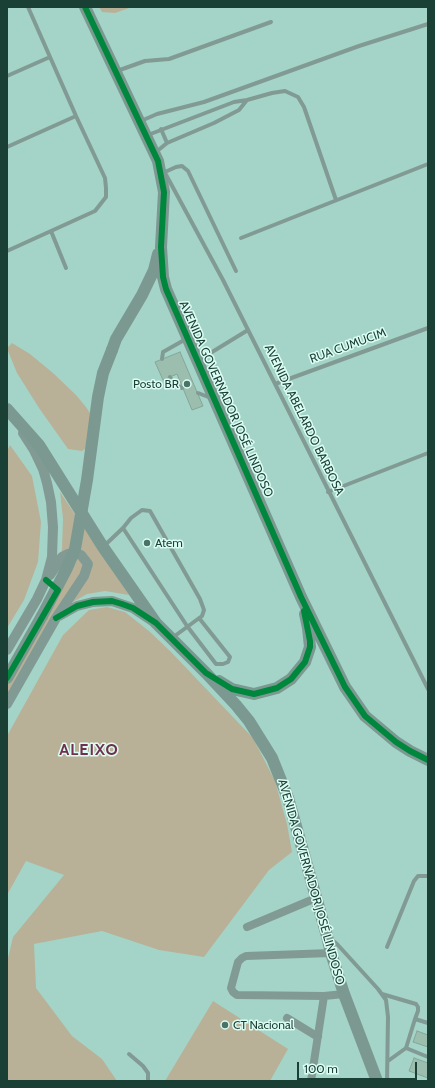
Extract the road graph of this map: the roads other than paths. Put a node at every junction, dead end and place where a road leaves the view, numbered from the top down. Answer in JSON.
{"nodes":[{"id":1,"x":28,"y":7,"type":"edge"},
{"id":2,"x":85,"y":7,"type":"edge"},
{"id":3,"x":271,"y":22,"type":"dead end"},
{"id":4,"x":428,"y":24,"type":"edge"},
{"id":5,"x":50,"y":57,"type":"junction"},
{"id":6,"x":115,"y":72,"type":"junction"},
{"id":7,"x":7,"y":76,"type":"edge"},
{"id":8,"x":247,"y":100,"type":"junction"},
{"id":9,"x":76,"y":116,"type":"junction"},
{"id":10,"x":139,"y":122,"type":"junction"},
{"id":11,"x":161,"y":129,"type":"junction"},
{"id":12,"x":145,"y":136,"type":"junction"},
{"id":13,"x":167,"y":143,"type":"junction"},
{"id":14,"x":7,"y":147,"type":"edge"},
{"id":15,"x":156,"y":158,"type":"junction"},
{"id":16,"x":428,"y":164,"type":"edge"},
{"id":17,"x":165,"y":172,"type":"junction"},
{"id":18,"x":336,"y":200,"type":"junction"},
{"id":19,"x":51,"y":232,"type":"junction"},
{"id":20,"x":241,"y":238,"type":"dead end"},
{"id":21,"x":161,"y":247,"type":"junction"},
{"id":22,"x":7,"y":251,"type":"edge"},
{"id":23,"x":66,"y":268,"type":"dead end"},
{"id":24,"x":236,"y":271,"type":"dead end"},
{"id":25,"x":428,"y":328,"type":"edge"},
{"id":26,"x":248,"y":330,"type":"junction"},
{"id":27,"x":187,"y":338,"type":"junction"},
{"id":28,"x":162,"y":359,"type":"dead end"},
{"id":29,"x":197,"y":361,"type":"junction"},
{"id":30,"x":170,"y":377,"type":"dead end"},
{"id":31,"x":275,"y":384,"type":"junction"},
{"id":32,"x":182,"y":388,"type":"dead end"},
{"id":33,"x":198,"y":393,"type":"dead end"},
{"id":34,"x":214,"y":398,"type":"junction"},
{"id":35,"x":9,"y":411,"type":"edge"},
{"id":36,"x":428,"y":453,"type":"edge"},
{"id":37,"x":328,"y":492,"type":"junction"},
{"id":38,"x":123,"y":528,"type":"junction"},
{"id":39,"x":103,"y":547,"type":"junction"},
{"id":40,"x":46,"y":580,"type":"junction"},
{"id":41,"x":301,"y":597,"type":"junction"},
{"id":42,"x":56,"y":618,"type":"junction"},
{"id":43,"x":199,"y":618,"type":"junction"},
{"id":44,"x":156,"y":624,"type":"junction"},
{"id":45,"x":187,"y":626,"type":"junction"},
{"id":46,"x":171,"y":638,"type":"junction"},
{"id":47,"x":7,"y":650,"type":"edge"},
{"id":48,"x":206,"y":673,"type":"junction"},
{"id":49,"x":7,"y":678,"type":"edge"},
{"id":50,"x":428,"y":689,"type":"edge"},
{"id":51,"x":7,"y":704,"type":"edge"},
{"id":52,"x":428,"y":760,"type":"edge"},
{"id":53,"x":428,"y":876,"type":"edge"},
{"id":54,"x":316,"y":898,"type":"junction"},
{"id":55,"x":247,"y":927,"type":"dead end"},
{"id":56,"x":327,"y":936,"type":"junction"},
{"id":57,"x":387,"y":947,"type":"dead end"},
{"id":58,"x":331,"y":953,"type":"junction"},
{"id":59,"x":344,"y":994,"type":"junction"},
{"id":60,"x":382,"y":994,"type":"junction"},
{"id":61,"x":324,"y":996,"type":"junction"},
{"id":62,"x":287,"y":1018,"type":"dead end"},
{"id":63,"x":415,"y":1019,"type":"junction"},
{"id":64,"x":428,"y":1023,"type":"edge"},
{"id":65,"x":318,"y":1037,"type":"junction"},
{"id":66,"x":406,"y":1048,"type":"junction"},
{"id":67,"x":129,"y":1054,"type":"dead end"},
{"id":68,"x":428,"y":1056,"type":"edge"},
{"id":69,"x":388,"y":1061,"type":"junction"},
{"id":70,"x":148,"y":1081,"type":"edge"},
{"id":71,"x":311,"y":1081,"type":"edge"},
{"id":72,"x":377,"y":1081,"type":"edge"},
{"id":73,"x":387,"y":1081,"type":"edge"}],
"edges":[{"from":1,"to":5,"type":"lane"},
{"from":2,"to":6,"type":"main road","name":"AVENIDA GOVERNADOR JOSÉ LINDOSO"},
{"from":3,"to":6,"type":"lane"},
{"from":4,"to":10,"type":"lane"},
{"from":5,"to":7,"type":"lane"},
{"from":5,"to":9,"type":"lane"},
{"from":6,"to":10,"type":"main road","name":"AVENIDA GOVERNADOR JOSÉ LINDOSO"},
{"from":8,"to":11,"type":"lane"},
{"from":8,"to":13,"type":"lane"},
{"from":8,"to":18,"type":"lane"},
{"from":9,"to":14,"type":"lane"},
{"from":9,"to":19,"type":"lane"},
{"from":10,"to":12,"type":"main road","name":"AVENIDA GOVERNADOR JOSÉ LINDOSO"},
{"from":11,"to":12,"type":"lane"},
{"from":11,"to":13,"type":"lane"},
{"from":12,"to":15,"type":"main road","name":"AVENIDA GOVERNADOR JOSÉ LINDOSO"},
{"from":13,"to":15,"type":"lane"},
{"from":15,"to":17,"type":"lane","name":"AVENIDA ABELARDO BARBOSA"},
{"from":15,"to":21,"type":"main road","name":"AVENIDA GOVERNADOR JOSÉ LINDOSO"},
{"from":16,"to":18,"type":"lane"},
{"from":17,"to":24,"type":"lane"},
{"from":17,"to":26,"type":"lane","name":"AVENIDA ABELARDO BARBOSA"},
{"from":18,"to":20,"type":"lane"},
{"from":19,"to":22,"type":"lane"},
{"from":19,"to":23,"type":"lane"},
{"from":21,"to":27,"type":"main road","name":"AVENIDA GOVERNADOR JOSÉ LINDOSO"},
{"from":21,"to":49,"type":"main road","bridge":true},
{"from":25,"to":31,"type":"lane","name":"RUA CUMUCIM"},
{"from":26,"to":29,"type":"lane"},
{"from":26,"to":31,"type":"lane","name":"AVENIDA ABELARDO BARBOSA"},
{"from":27,"to":28,"type":"lane"},
{"from":27,"to":29,"type":"main road","name":"AVENIDA GOVERNADOR JOSÉ LINDOSO"},
{"from":29,"to":34,"type":"main road","name":"AVENIDA GOVERNADOR JOSÉ LINDOSO"},
{"from":30,"to":32,"type":"lane"},
{"from":31,"to":37,"type":"lane","name":"AVENIDA ABELARDO BARBOSA"},
{"from":33,"to":34,"type":"lane"},
{"from":34,"to":41,"type":"main road","name":"AVENIDA GOVERNADOR JOSÉ LINDOSO"},
{"from":35,"to":39,"type":"main road","name":"AVENIDA GOVERNADOR JOSÉ LINDOSO"},
{"from":35,"to":40,"type":"street"},
{"from":36,"to":37,"type":"lane"},
{"from":37,"to":50,"type":"lane","name":"AVENIDA ABELARDO BARBOSA"},
{"from":38,"to":39,"type":"lane"},
{"from":38,"to":43,"type":"lane"},
{"from":38,"to":45,"type":"lane"},
{"from":39,"to":44,"type":"main road","name":"AVENIDA GOVERNADOR JOSÉ LINDOSO"},
{"from":40,"to":42,"type":"street"},
{"from":40,"to":47,"type":"street"},
{"from":41,"to":48,"type":"main road"},
{"from":41,"to":52,"type":"main road","name":"AVENIDA GOVERNADOR JOSÉ LINDOSO"},
{"from":42,"to":44,"type":"street"},
{"from":42,"to":51,"type":"street"},
{"from":43,"to":45,"type":"lane"},
{"from":43,"to":45,"type":"lane"},
{"from":44,"to":46,"type":"main road","name":"AVENIDA GOVERNADOR JOSÉ LINDOSO"},
{"from":45,"to":46,"type":"lane"},
{"from":46,"to":48,"type":"main road","name":"AVENIDA GOVERNADOR JOSÉ LINDOSO"},
{"from":48,"to":54,"type":"main road","name":"AVENIDA GOVERNADOR JOSÉ LINDOSO"},
{"from":53,"to":57,"type":"lane"},
{"from":54,"to":55,"type":"street"},
{"from":54,"to":56,"type":"main road","name":"AVENIDA GOVERNADOR JOSÉ LINDOSO"},
{"from":56,"to":58,"type":"main road","name":"AVENIDA GOVERNADOR JOSÉ LINDOSO"},
{"from":56,"to":60,"type":"lane"},
{"from":58,"to":59,"type":"main road","name":"AVENIDA GOVERNADOR JOSÉ LINDOSO"},
{"from":58,"to":61,"type":"street"},
{"from":59,"to":61,"type":"street"},
{"from":59,"to":72,"type":"main road","name":"AVENIDA GOVERNADOR JOSÉ LINDOSO"},
{"from":60,"to":63,"type":"lane"},
{"from":60,"to":69,"type":"lane"},
{"from":61,"to":65,"type":"street"},
{"from":62,"to":65,"type":"street"},
{"from":63,"to":64,"type":"lane"},
{"from":63,"to":66,"type":"lane"},
{"from":65,"to":71,"type":"street"},
{"from":66,"to":68,"type":"lane"},
{"from":66,"to":69,"type":"lane"},
{"from":67,"to":70,"type":"lane"},
{"from":69,"to":73,"type":"lane"}]}
